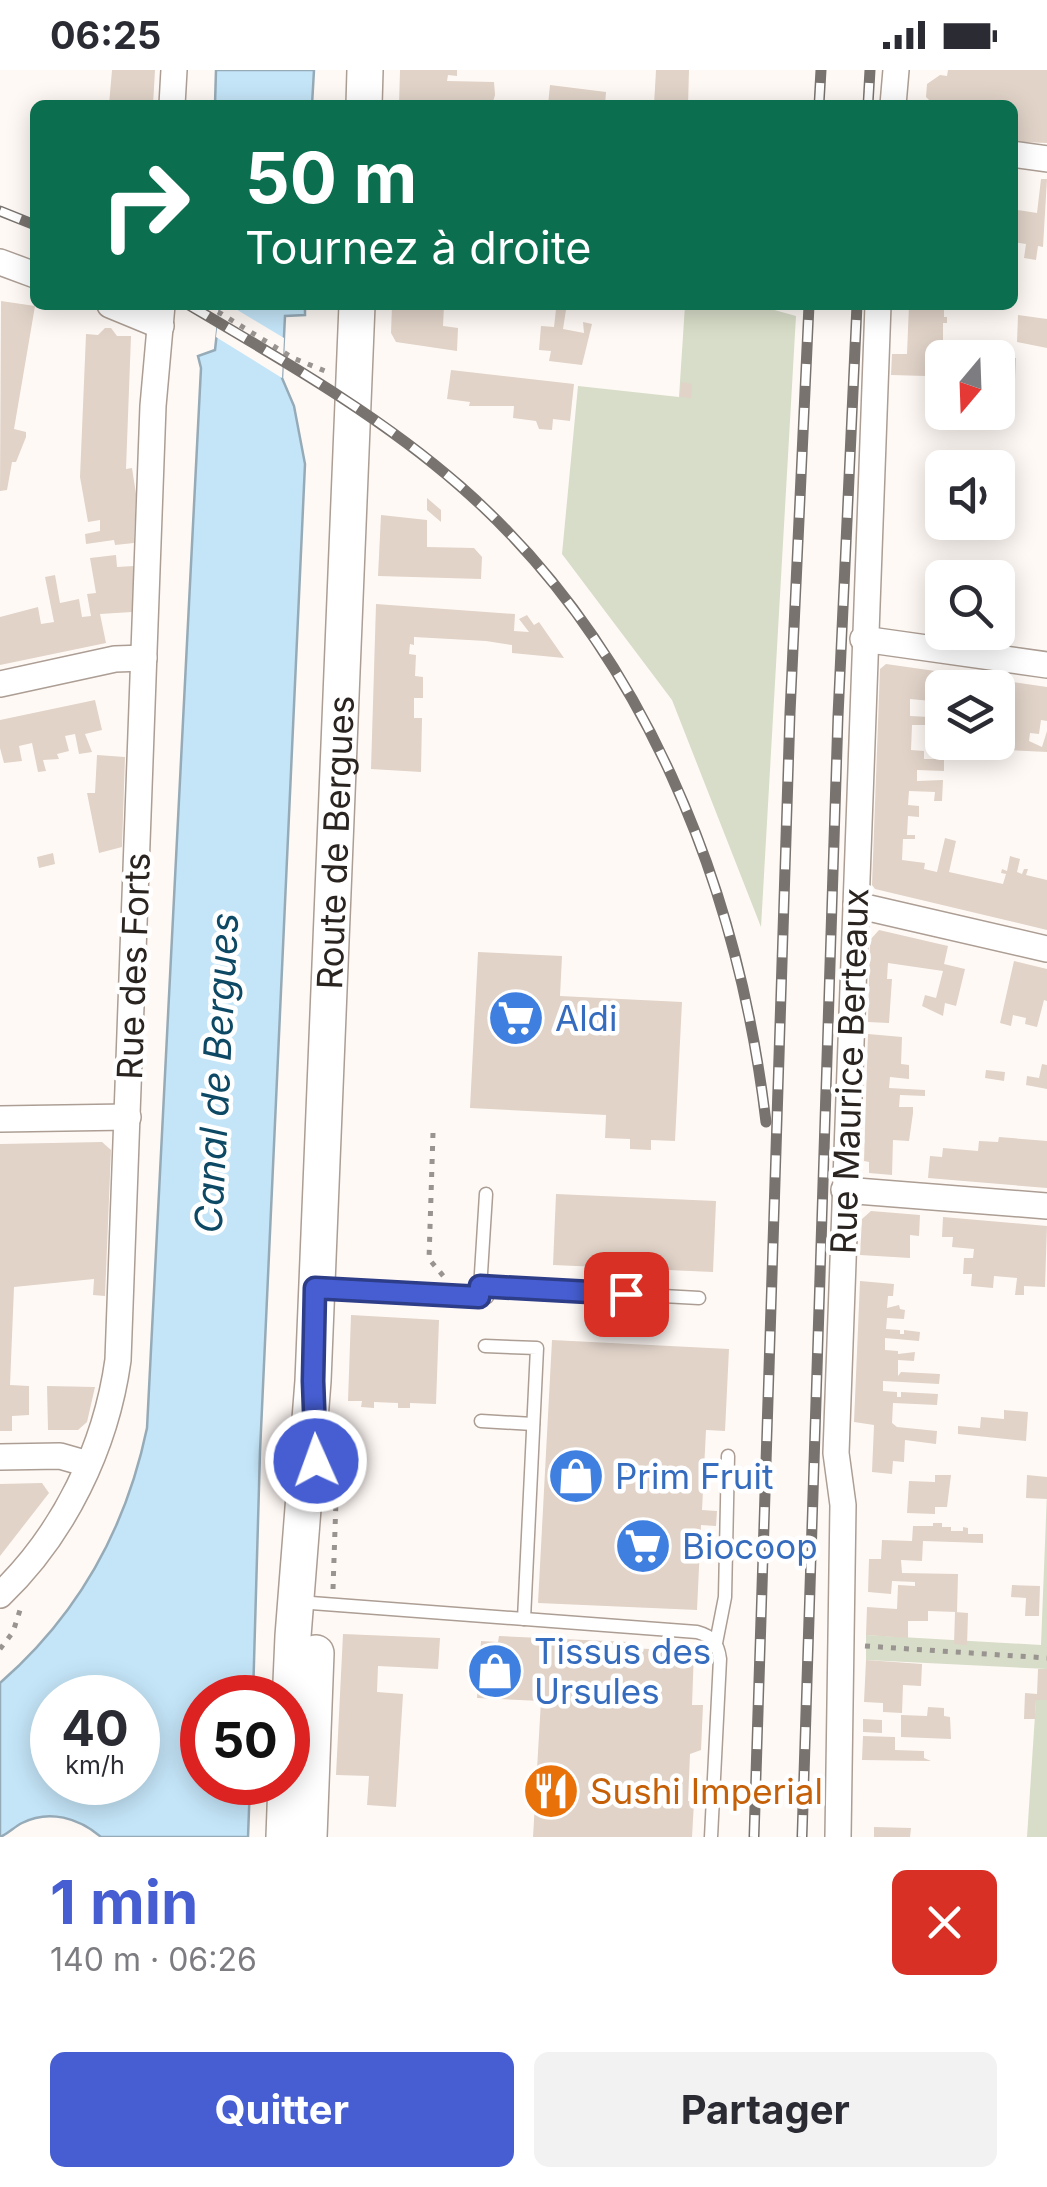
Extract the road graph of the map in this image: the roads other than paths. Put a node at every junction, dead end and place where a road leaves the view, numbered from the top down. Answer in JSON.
{"nodes":[{"id":1,"x":174,"y":70,"type":"edge"},
{"id":2,"x":365,"y":70,"type":"edge"},
{"id":3,"x":896,"y":70,"type":"edge"},
{"id":4,"x":172,"y":100,"type":"edge"},
{"id":5,"x":364,"y":100,"type":"edge"},
{"id":6,"x":893,"y":100,"type":"edge"},
{"id":7,"x":1018,"y":155,"type":"edge"},
{"id":8,"x":1047,"y":159,"type":"edge"},
{"id":9,"x":0,"y":262,"type":"edge"},
{"id":10,"x":30,"y":273,"type":"edge"},
{"id":11,"x":133,"y":310,"type":"edge"},
{"id":12,"x":357,"y":310,"type":"edge"},
{"id":13,"x":878,"y":310,"type":"edge"},
{"id":14,"x":161,"y":316,"type":"edge"},
{"id":15,"x":864,"y":639,"type":"junction"},
{"id":16,"x":144,"y":658,"type":"junction"},
{"id":17,"x":1047,"y":665,"type":"edge"},
{"id":18,"x":0,"y":684,"type":"edge"},
{"id":19,"x":856,"y":905,"type":"junction"},
{"id":20,"x":1047,"y":949,"type":"edge"},
{"id":21,"x":128,"y":1117,"type":"junction"},
{"id":22,"x":0,"y":1118,"type":"edge"},
{"id":23,"x":844,"y":1190,"type":"junction"},
{"id":24,"x":486,"y":1194,"type":"dead end"},
{"id":25,"x":1047,"y":1206,"type":"edge"},
{"id":26,"x":315,"y":1288,"type":"junction"},
{"id":27,"x":482,"y":1293,"type":"junction"},
{"id":28,"x":699,"y":1298,"type":"dead end"},
{"id":29,"x":485,"y":1346,"type":"dead end"},
{"id":30,"x":481,"y":1421,"type":"dead end"},
{"id":31,"x":533,"y":1424,"type":"junction"},
{"id":32,"x":728,"y":1456,"type":"dead end"},
{"id":33,"x":0,"y":1458,"type":"edge"},
{"id":34,"x":88,"y":1464,"type":"junction"},
{"id":35,"x":9,"y":1598,"type":"edge"},
{"id":36,"x":306,"y":1603,"type":"junction"},
{"id":37,"x":524,"y":1619,"type":"junction"},
{"id":38,"x":716,"y":1643,"type":"junction"},
{"id":39,"x":297,"y":1675,"type":"edge"},
{"id":40,"x":285,"y":1805,"type":"edge"},
{"id":41,"x":284,"y":1837,"type":"edge"},
{"id":42,"x":309,"y":1837,"type":"edge"},
{"id":43,"x":711,"y":1837,"type":"edge"},
{"id":44,"x":838,"y":1837,"type":"edge"}],
"edges":[{"from":1,"to":4,"type":"street"},
{"from":2,"to":5,"type":"main road"},
{"from":3,"to":6,"type":"street"},
{"from":7,"to":8,"type":"street"},
{"from":9,"to":10,"type":"street"},
{"from":11,"to":14,"type":"street"},
{"from":12,"to":26,"type":"main road","name":"Route de Bergues"},
{"from":13,"to":15,"type":"street","name":"Rue Maurice Berteaux"},
{"from":14,"to":16,"type":"street","name":"Rue des Forts"},
{"from":15,"to":17,"type":"street"},
{"from":15,"to":19,"type":"street","name":"Rue Maurice Berteaux"},
{"from":16,"to":18,"type":"street"},
{"from":16,"to":21,"type":"street","name":"Rue des Forts"},
{"from":19,"to":20,"type":"street"},
{"from":19,"to":23,"type":"street","name":"Rue Maurice Berteaux"},
{"from":21,"to":22,"type":"street"},
{"from":21,"to":34,"type":"street","name":"Rue des Forts"},
{"from":23,"to":25,"type":"street"},
{"from":23,"to":44,"type":"street","name":"Rue Maurice Berteaux"},
{"from":24,"to":27,"type":"lane"},
{"from":26,"to":27,"type":"lane"},
{"from":26,"to":36,"type":"main road","name":"Route de Bergues"},
{"from":27,"to":28,"type":"lane"},
{"from":29,"to":31,"type":"lane"},
{"from":30,"to":31,"type":"lane"},
{"from":31,"to":37,"type":"lane"},
{"from":32,"to":38,"type":"lane"},
{"from":33,"to":34,"type":"street"},
{"from":34,"to":35,"type":"street","name":"Rue des Forts"},
{"from":36,"to":37,"type":"lane"},
{"from":36,"to":39,"type":"main road","name":"Route de Bergues"},
{"from":36,"to":42,"type":"main road","name":"Route de Bergues"},
{"from":37,"to":38,"type":"lane"},
{"from":38,"to":43,"type":"lane"},
{"from":40,"to":41,"type":"main road"}]}
